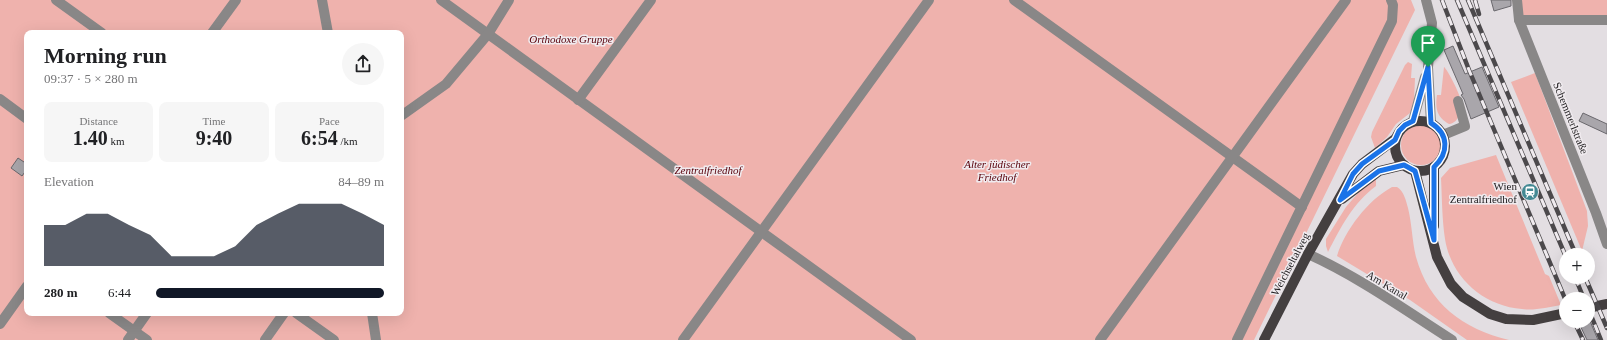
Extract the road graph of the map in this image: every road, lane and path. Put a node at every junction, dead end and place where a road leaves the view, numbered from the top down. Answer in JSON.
{"nodes":[{"id":1,"x":56,"y":0,"type":"edge"},
{"id":2,"x":236,"y":0,"type":"edge"},
{"id":3,"x":322,"y":0,"type":"edge"},
{"id":4,"x":441,"y":0,"type":"edge"},
{"id":5,"x":509,"y":0,"type":"edge"},
{"id":6,"x":651,"y":0,"type":"edge"},
{"id":7,"x":930,"y":0,"type":"edge"},
{"id":8,"x":1014,"y":0,"type":"edge"},
{"id":9,"x":1346,"y":0,"type":"edge"},
{"id":10,"x":1391,"y":0,"type":"edge"},
{"id":11,"x":1426,"y":0,"type":"edge"},
{"id":12,"x":1517,"y":0,"type":"edge"},
{"id":13,"x":1519,"y":20,"type":"junction"},
{"id":14,"x":1607,"y":20,"type":"edge"},
{"id":15,"x":98,"y":30,"type":"edge"},
{"id":16,"x":214,"y":30,"type":"edge"},
{"id":17,"x":327,"y":30,"type":"edge"},
{"id":18,"x":488,"y":34,"type":"junction"},
{"id":19,"x":1428,"y":67,"type":"junction"},
{"id":20,"x":0,"y":99,"type":"edge"},
{"id":21,"x":578,"y":100,"type":"junction"},
{"id":22,"x":1458,"y":101,"type":"dead end"},
{"id":23,"x":404,"y":114,"type":"edge"},
{"id":24,"x":24,"y":117,"type":"edge"},
{"id":25,"x":1413,"y":121,"type":"junction"},
{"id":26,"x":1431,"y":123,"type":"junction"},
{"id":27,"x":1444,"y":135,"type":"junction"},
{"id":28,"x":1395,"y":140,"type":"junction"},
{"id":29,"x":1232,"y":157,"type":"junction"},
{"id":30,"x":1404,"y":165,"type":"junction"},
{"id":31,"x":1434,"y":167,"type":"junction"},
{"id":32,"x":1415,"y":171,"type":"junction"},
{"id":33,"x":1340,"y":200,"type":"junction"},
{"id":34,"x":1302,"y":207,"type":"junction"},
{"id":35,"x":760,"y":233,"type":"junction"},
{"id":36,"x":1434,"y":240,"type":"junction"},
{"id":37,"x":1607,"y":244,"type":"edge"},
{"id":38,"x":1308,"y":254,"type":"junction"},
{"id":39,"x":24,"y":290,"type":"edge"},
{"id":40,"x":1607,"y":304,"type":"edge"},
{"id":41,"x":1595,"y":307,"type":"edge"},
{"id":42,"x":1559,"y":314,"type":"edge"},
{"id":43,"x":114,"y":316,"type":"edge"},
{"id":44,"x":145,"y":316,"type":"edge"},
{"id":45,"x":282,"y":316,"type":"edge"},
{"id":46,"x":300,"y":316,"type":"edge"},
{"id":47,"x":372,"y":316,"type":"edge"},
{"id":48,"x":0,"y":324,"type":"edge"},
{"id":49,"x":134,"y":331,"type":"junction"},
{"id":50,"x":128,"y":340,"type":"edge"},
{"id":51,"x":147,"y":340,"type":"edge"},
{"id":52,"x":265,"y":340,"type":"edge"},
{"id":53,"x":334,"y":340,"type":"edge"},
{"id":54,"x":376,"y":340,"type":"edge"},
{"id":55,"x":683,"y":340,"type":"edge"},
{"id":56,"x":911,"y":340,"type":"edge"},
{"id":57,"x":1100,"y":340,"type":"edge"},
{"id":58,"x":1237,"y":340,"type":"edge"},
{"id":59,"x":1264,"y":340,"type":"edge"},
{"id":60,"x":1452,"y":340,"type":"edge"}],
"edges":[{"from":1,"to":15,"type":"street"},
{"from":2,"to":16,"type":"street"},
{"from":3,"to":17,"type":"street"},
{"from":4,"to":18,"type":"street"},
{"from":5,"to":18,"type":"street"},
{"from":6,"to":21,"type":"street"},
{"from":7,"to":35,"type":"street"},
{"from":8,"to":29,"type":"street"},
{"from":9,"to":29,"type":"street"},
{"from":10,"to":34,"type":"street"},
{"from":11,"to":19,"type":"street"},
{"from":12,"to":13,"type":"street","name":"Schemmerlstraße"},
{"from":13,"to":14,"type":"street"},
{"from":13,"to":37,"type":"street","name":"Schemmerlstraße"},
{"from":18,"to":21,"type":"street"},
{"from":18,"to":23,"type":"street"},
{"from":19,"to":25,"type":"street"},
{"from":19,"to":26,"type":"street"},
{"from":20,"to":24,"type":"street"},
{"from":21,"to":35,"type":"street"},
{"from":22,"to":27,"type":"street"},
{"from":25,"to":26,"type":"main road"},
{"from":25,"to":28,"type":"main road","name":"Weichseltalweg"},
{"from":26,"to":27,"type":"main road"},
{"from":27,"to":31,"type":"main road"},
{"from":28,"to":30,"type":"main road"},
{"from":28,"to":33,"type":"main road","name":"Weichseltalweg"},
{"from":29,"to":34,"type":"street"},
{"from":29,"to":57,"type":"street"},
{"from":30,"to":32,"type":"main road"},
{"from":30,"to":33,"type":"main road","name":"Weichseltalweg"},
{"from":31,"to":32,"type":"main road"},
{"from":31,"to":36,"type":"main road"},
{"from":32,"to":36,"type":"main road"},
{"from":33,"to":38,"type":"main road","name":"Weichseltalweg"},
{"from":34,"to":58,"type":"street"},
{"from":35,"to":55,"type":"street"},
{"from":35,"to":56,"type":"street"},
{"from":36,"to":42,"type":"main road"},
{"from":38,"to":59,"type":"main road","name":"Weichseltalweg"},
{"from":38,"to":60,"type":"street","name":"Am Kanal"},
{"from":39,"to":48,"type":"street"},
{"from":40,"to":41,"type":"main road"},
{"from":43,"to":49,"type":"street"},
{"from":44,"to":49,"type":"street"},
{"from":45,"to":52,"type":"street"},
{"from":46,"to":53,"type":"street"},
{"from":47,"to":54,"type":"street"},
{"from":49,"to":50,"type":"street"},
{"from":49,"to":51,"type":"street"}]}
